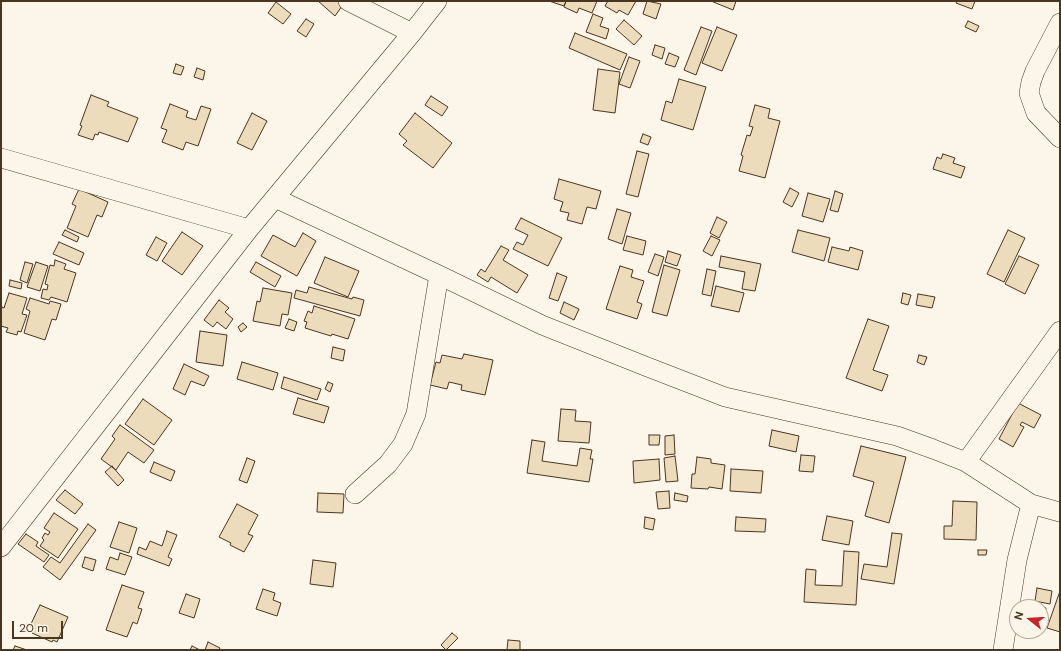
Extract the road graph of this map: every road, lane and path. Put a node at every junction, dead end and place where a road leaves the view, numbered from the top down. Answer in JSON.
{"nodes":[{"id":1,"x":348,"y":1,"type":"edge"},
{"id":2,"x":437,"y":1,"type":"edge"},
{"id":3,"x":1060,"y":23,"type":"edge"},
{"id":4,"x":412,"y":33,"type":"junction"},
{"id":5,"x":1060,"y":138,"type":"edge"},
{"id":6,"x":1,"y":158,"type":"edge"},
{"id":7,"x":275,"y":198,"type":"junction"},
{"id":8,"x":249,"y":229,"type":"junction"},
{"id":9,"x":439,"y":275,"type":"junction"},
{"id":10,"x":1060,"y":330,"type":"edge"},
{"id":11,"x":966,"y":462,"type":"junction"},
{"id":12,"x":355,"y":494,"type":"dead end"},
{"id":13,"x":1031,"y":504,"type":"junction"},
{"id":14,"x":1060,"y":512,"type":"edge"},
{"id":15,"x":1,"y":547,"type":"edge"},
{"id":16,"x":1003,"y":650,"type":"edge"}],
"edges":[{"from":1,"to":4,"type":"street"},
{"from":2,"to":4,"type":"street"},
{"from":3,"to":5,"type":"street"},
{"from":4,"to":7,"type":"street"},
{"from":6,"to":8,"type":"street"},
{"from":7,"to":8,"type":"street"},
{"from":7,"to":9,"type":"street"},
{"from":8,"to":15,"type":"street"},
{"from":9,"to":11,"type":"street"},
{"from":9,"to":12,"type":"street"},
{"from":10,"to":11,"type":"street"},
{"from":11,"to":13,"type":"street"},
{"from":13,"to":14,"type":"street"},
{"from":13,"to":16,"type":"street"}]}
